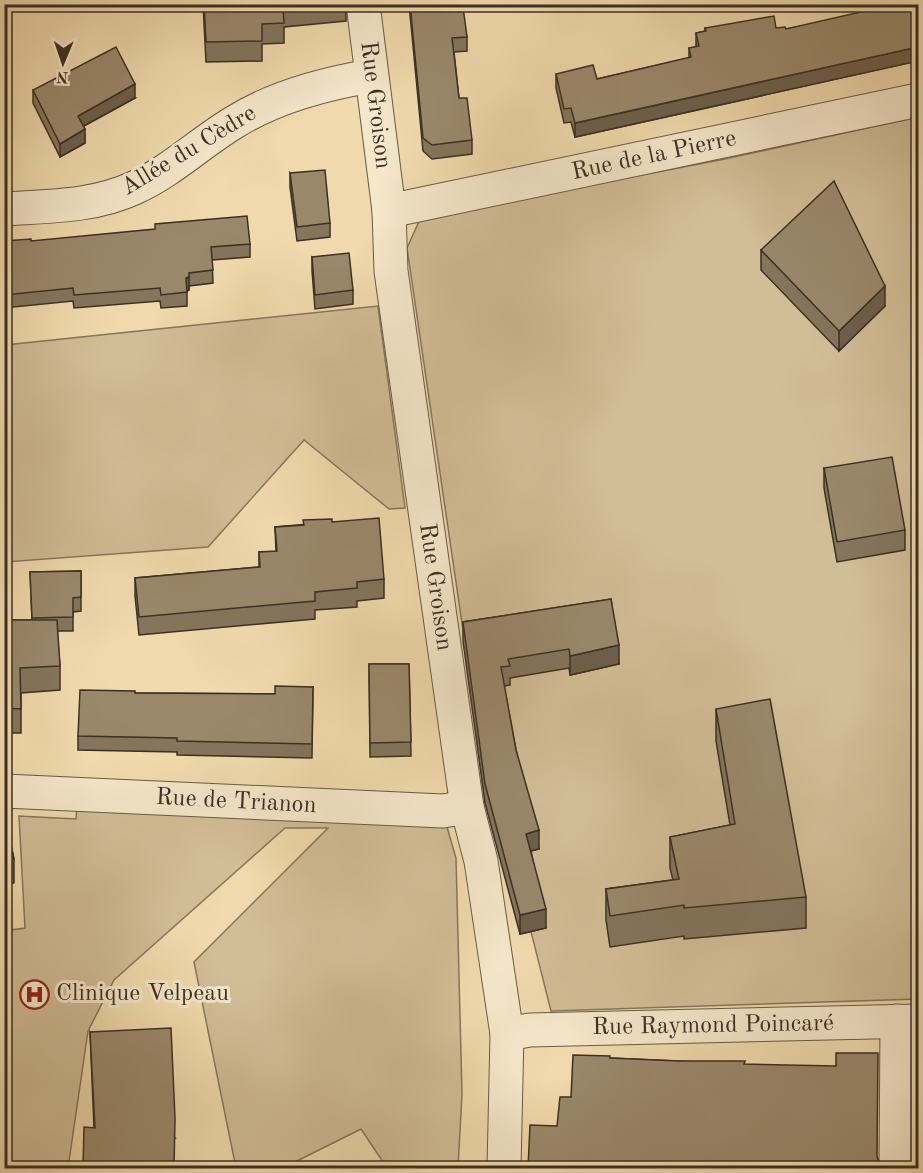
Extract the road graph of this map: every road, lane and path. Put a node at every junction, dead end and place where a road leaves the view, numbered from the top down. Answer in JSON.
{"nodes":[{"id":1,"x":363,"y":4,"type":"edge"},
{"id":2,"x":371,"y":76,"type":"junction"},
{"id":3,"x":918,"y":100,"type":"edge"},
{"id":4,"x":4,"y":209,"type":"edge"},
{"id":5,"x":389,"y":212,"type":"junction"},
{"id":6,"x":4,"y":791,"type":"edge"},
{"id":7,"x":466,"y":807,"type":"junction"},
{"id":8,"x":908,"y":1021,"type":"edge"},
{"id":9,"x":507,"y":1034,"type":"junction"},
{"id":10,"x":504,"y":1168,"type":"edge"},
{"id":11,"x":896,"y":1168,"type":"edge"}],
"edges":[{"from":1,"to":2,"type":"street","name":"Rue Groison"},
{"from":2,"to":4,"type":"street","name":"Allée du Cèdre"},
{"from":2,"to":5,"type":"street","name":"Rue Groison"},
{"from":3,"to":5,"type":"street","name":"Rue de la Pierre"},
{"from":5,"to":7,"type":"street","name":"Rue Groison"},
{"from":6,"to":7,"type":"street","name":"Rue de Trianon"},
{"from":7,"to":9,"type":"street","name":"Rue Groison"},
{"from":8,"to":9,"type":"street","name":"Rue Raymond Poincaré"},
{"from":8,"to":11,"type":"street"},
{"from":9,"to":10,"type":"street","name":"Rue Groison"}]}
